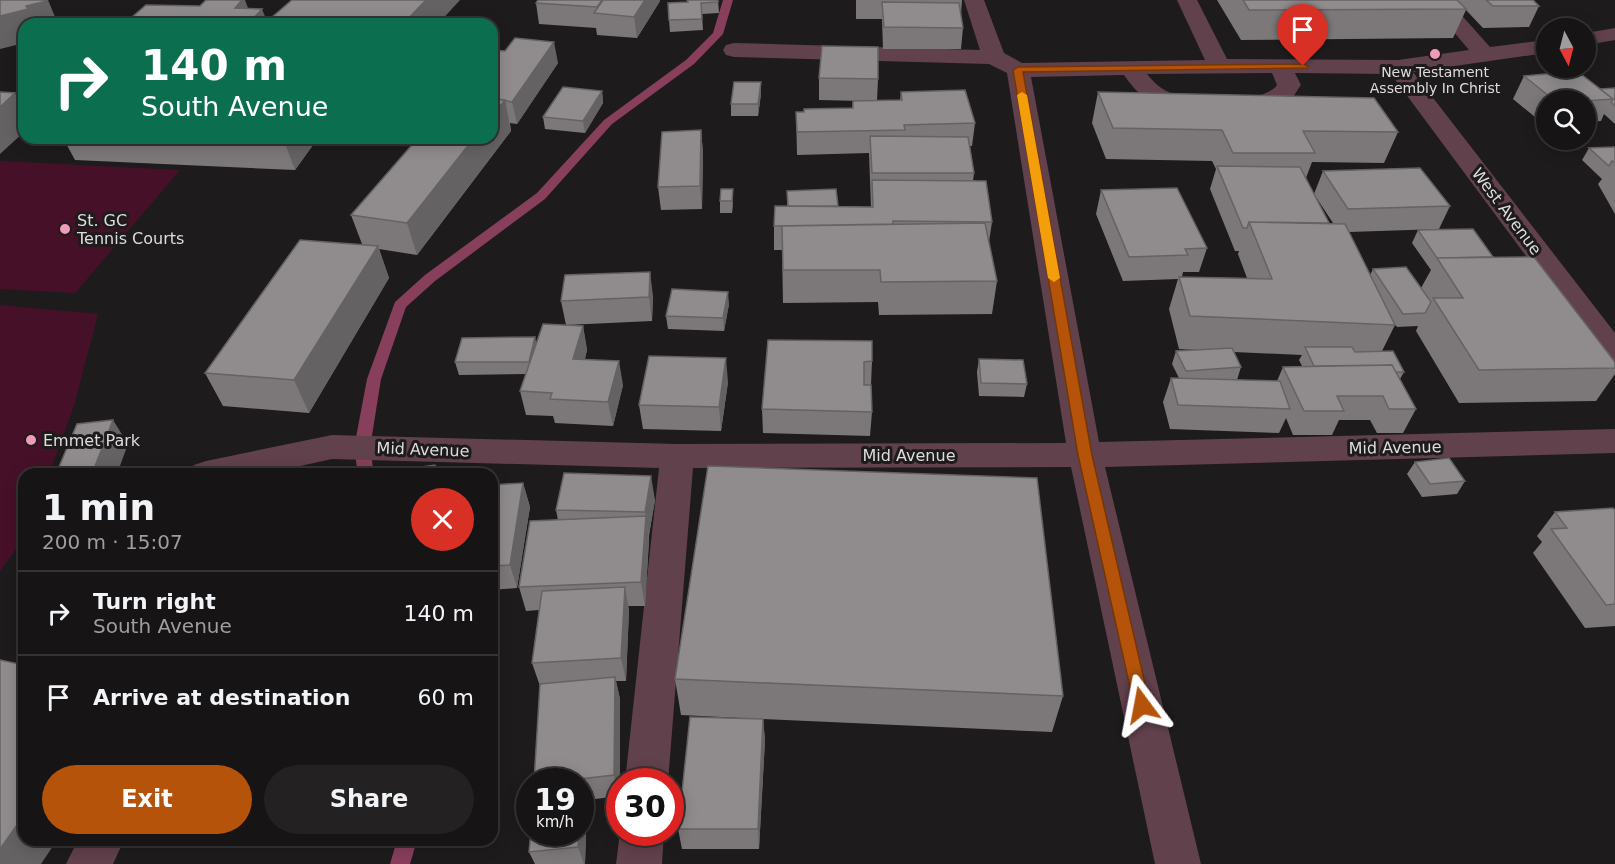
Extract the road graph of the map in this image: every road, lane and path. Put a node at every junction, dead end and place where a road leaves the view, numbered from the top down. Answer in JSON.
{"nodes":[{"id":1,"x":974,"y":0,"type":"edge"},
{"id":2,"x":1186,"y":0,"type":"edge"},
{"id":3,"x":1437,"y":0,"type":"edge"},
{"id":4,"x":1613,"y":36,"type":"edge"},
{"id":5,"x":1596,"y":38,"type":"edge"},
{"id":6,"x":1536,"y":48,"type":"edge"},
{"id":7,"x":734,"y":50,"type":"dead end"},
{"id":8,"x":1486,"y":56,"type":"junction"},
{"id":9,"x":1006,"y":63,"type":"junction"},
{"id":10,"x":1219,"y":66,"type":"junction"},
{"id":11,"x":1280,"y":66,"type":"junction"},
{"id":12,"x":1398,"y":67,"type":"junction"},
{"id":13,"x":1131,"y":68,"type":"junction"},
{"id":14,"x":1615,"y":354,"type":"edge"},
{"id":15,"x":1615,"y":441,"type":"edge"},
{"id":16,"x":1085,"y":455,"type":"junction"},
{"id":17,"x":677,"y":456,"type":"junction"},
{"id":18,"x":234,"y":468,"type":"edge"},
{"id":19,"x":647,"y":768,"type":"edge"},
{"id":20,"x":99,"y":846,"type":"edge"},
{"id":21,"x":641,"y":846,"type":"edge"},
{"id":22,"x":89,"y":864,"type":"edge"},
{"id":23,"x":639,"y":864,"type":"edge"},
{"id":24,"x":1178,"y":864,"type":"edge"}],
"edges":[{"from":1,"to":9,"type":"street"},
{"from":2,"to":10,"type":"street"},
{"from":3,"to":8,"type":"street"},
{"from":4,"to":5,"type":"street"},
{"from":6,"to":8,"type":"street"},
{"from":7,"to":9,"type":"street"},
{"from":8,"to":12,"type":"street"},
{"from":9,"to":13,"type":"street"},
{"from":9,"to":16,"type":"street"},
{"from":10,"to":11,"type":"street"},
{"from":10,"to":13,"type":"street"},
{"from":11,"to":12,"type":"street"},
{"from":11,"to":13,"type":"street"},
{"from":12,"to":14,"type":"street","name":"West Avenue"},
{"from":15,"to":16,"type":"street","name":"Mid Avenue"},
{"from":16,"to":17,"type":"street","name":"Mid Avenue"},
{"from":16,"to":24,"type":"street"},
{"from":17,"to":18,"type":"street","name":"Mid Avenue"},
{"from":17,"to":19,"type":"street"},
{"from":20,"to":22,"type":"street"},
{"from":21,"to":23,"type":"street"}]}
